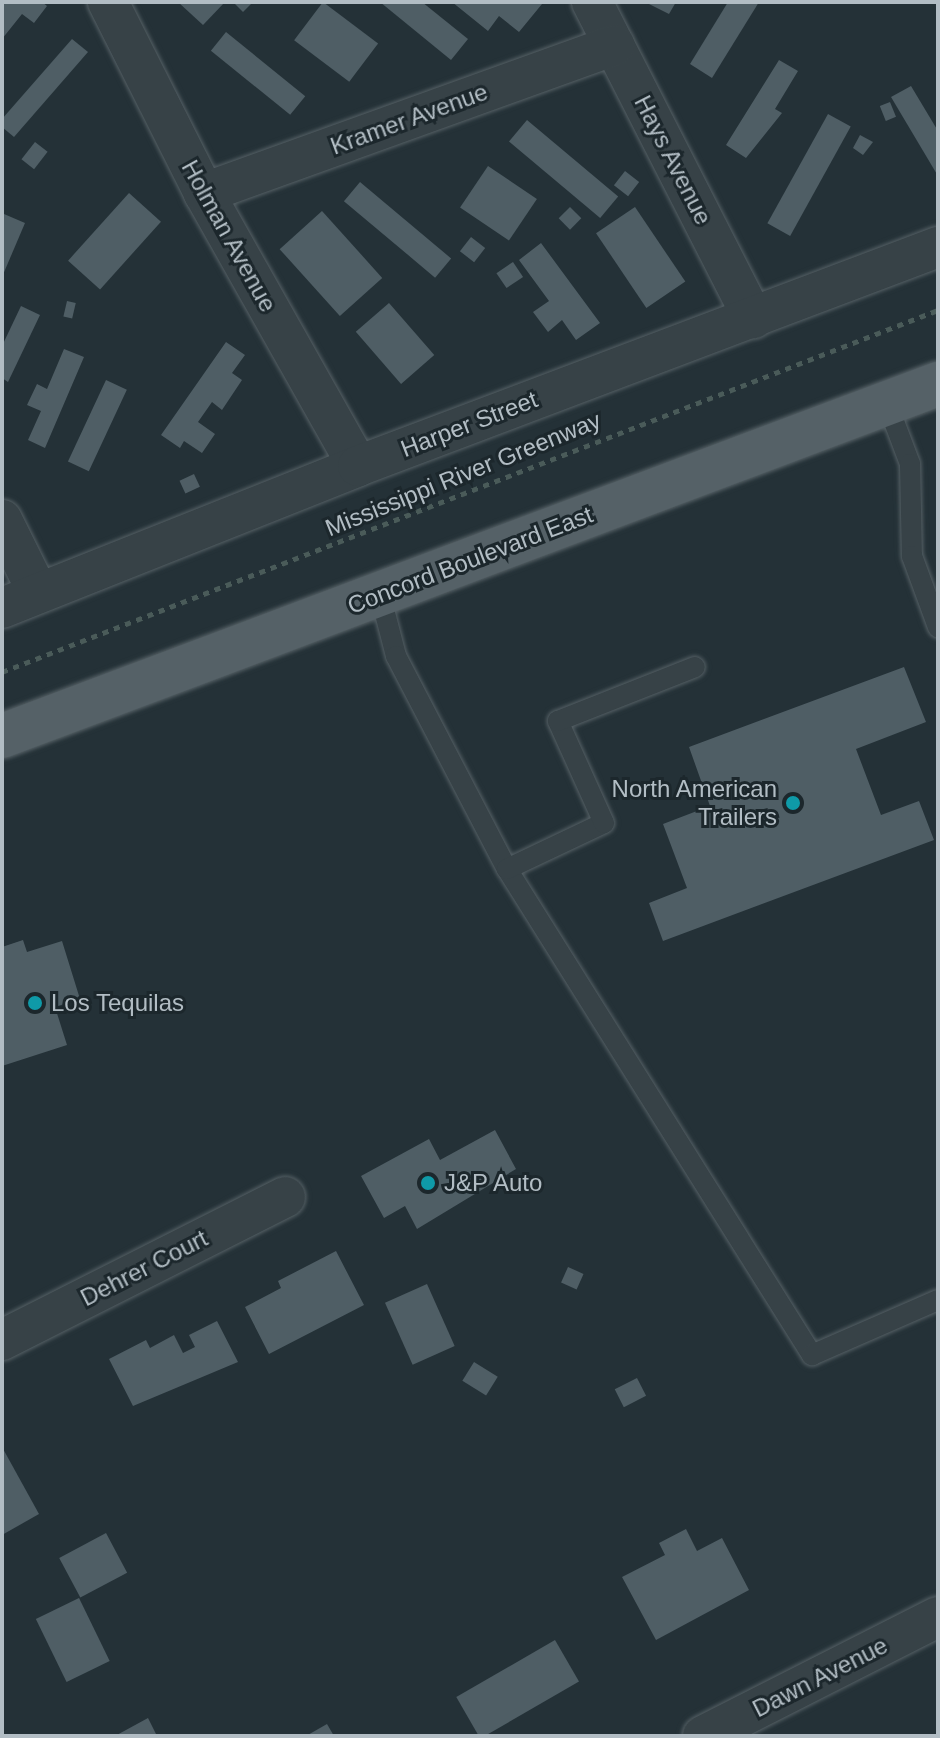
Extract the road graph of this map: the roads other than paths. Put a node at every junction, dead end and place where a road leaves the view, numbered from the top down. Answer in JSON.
{"nodes":[{"id":1,"x":108,"y":2,"type":"edge"},
{"id":2,"x":592,"y":2,"type":"edge"},
{"id":3,"x":614,"y":45,"type":"junction"},
{"id":4,"x":204,"y":193,"type":"junction"},
{"id":5,"x":938,"y":247,"type":"edge"},
{"id":6,"x":753,"y":318,"type":"junction"},
{"id":7,"x":938,"y":384,"type":"edge"},
{"id":8,"x":887,"y":403,"type":"junction"},
{"id":9,"x":358,"y":466,"type":"junction"},
{"id":10,"x":2,"y":520,"type":"edge"},
{"id":11,"x":38,"y":593,"type":"junction"},
{"id":12,"x":380,"y":594,"type":"junction"},
{"id":13,"x":2,"y":608,"type":"edge"},
{"id":14,"x":938,"y":627,"type":"edge"},
{"id":15,"x":695,"y":667,"type":"dead end"},
{"id":16,"x":2,"y":736,"type":"edge"},
{"id":17,"x":507,"y":869,"type":"junction"},
{"id":18,"x":285,"y":1197,"type":"dead end"},
{"id":19,"x":938,"y":1300,"type":"edge"},
{"id":20,"x":2,"y":1340,"type":"edge"},
{"id":21,"x":938,"y":1617,"type":"edge"},
{"id":22,"x":748,"y":1726,"type":"edge"},
{"id":23,"x":703,"y":1736,"type":"edge"}],
"edges":[{"from":1,"to":4,"type":"street","name":"Holman Avenue"},
{"from":2,"to":3,"type":"street","name":"Hays Avenue"},
{"from":3,"to":4,"type":"street","name":"Kramer Avenue"},
{"from":3,"to":6,"type":"street","name":"Hays Avenue"},
{"from":4,"to":9,"type":"street","name":"Holman Avenue"},
{"from":5,"to":6,"type":"street","name":"Harper Street"},
{"from":6,"to":9,"type":"street","name":"Harper Street"},
{"from":7,"to":8,"type":"main road","name":"Concord Boulevard East"},
{"from":8,"to":12,"type":"main road","name":"Concord Boulevard East"},
{"from":8,"to":14,"type":"lane"},
{"from":9,"to":11,"type":"street","name":"Harper Street"},
{"from":10,"to":11,"type":"street"},
{"from":11,"to":13,"type":"street","name":"Harper Street"},
{"from":12,"to":16,"type":"main road","name":"Concord Boulevard East"},
{"from":12,"to":17,"type":"lane"},
{"from":15,"to":17,"type":"lane"},
{"from":17,"to":19,"type":"lane"},
{"from":18,"to":20,"type":"street","name":"Dehrer Court"},
{"from":21,"to":22,"type":"street","name":"Dawn Avenue"},
{"from":22,"to":23,"type":"street","name":"Dawn Avenue"}]}
